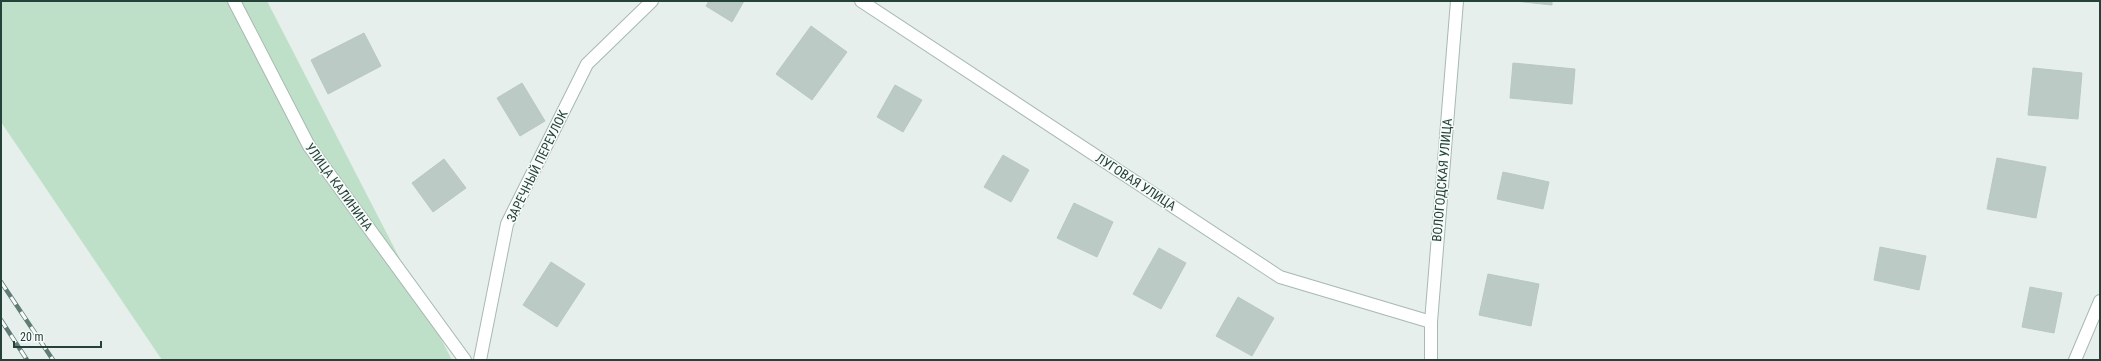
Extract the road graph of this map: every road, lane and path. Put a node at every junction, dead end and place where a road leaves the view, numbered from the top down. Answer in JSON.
{"nodes":[{"id":1,"x":234,"y":1,"type":"edge"},
{"id":2,"x":652,"y":1,"type":"edge"},
{"id":3,"x":861,"y":1,"type":"edge"},
{"id":4,"x":1457,"y":1,"type":"edge"},
{"id":5,"x":2100,"y":301,"type":"edge"},
{"id":6,"x":1431,"y":322,"type":"junction"},
{"id":7,"x":465,"y":360,"type":"edge"},
{"id":8,"x":480,"y":360,"type":"edge"},
{"id":9,"x":1431,"y":360,"type":"edge"},
{"id":10,"x":2075,"y":360,"type":"edge"}],
"edges":[{"from":1,"to":7,"type":"street","name":"УЛИЦА КАЛИНИНА"},
{"from":2,"to":8,"type":"street","name":"ЗАРЕЧНЫЙ ПЕРЕУЛОК"},
{"from":3,"to":6,"type":"street","name":"ЛУГОВАЯ УЛИЦА"},
{"from":4,"to":6,"type":"street","name":"ВОЛОГОДСКАЯ УЛИЦА"},
{"from":5,"to":10,"type":"street"},
{"from":6,"to":9,"type":"street","name":"ВОЛОГОДСКАЯ УЛИЦА"}]}
